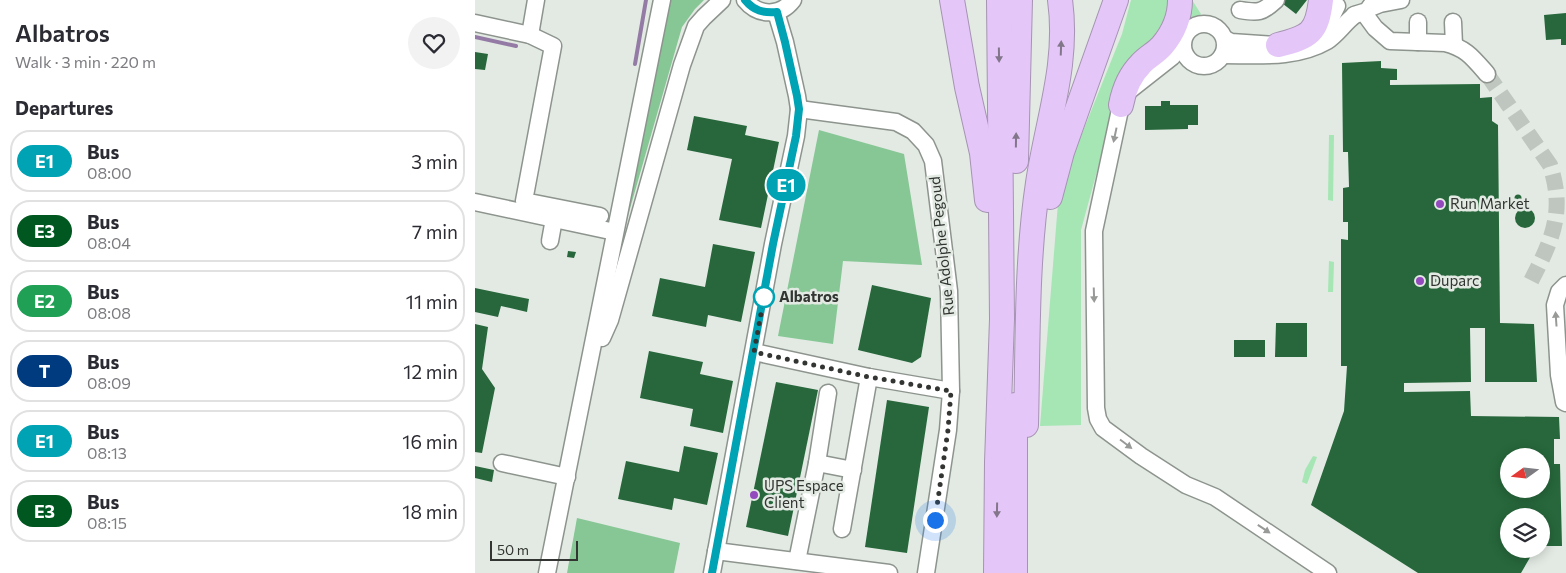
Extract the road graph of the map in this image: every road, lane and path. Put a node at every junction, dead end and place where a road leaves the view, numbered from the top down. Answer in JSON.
{"nodes":[{"id":1,"x":537,"y":0,"type":"edge"},
{"id":2,"x":662,"y":0,"type":"edge"},
{"id":3,"x":737,"y":0,"type":"edge"},
{"id":4,"x":745,"y":0,"type":"edge"},
{"id":5,"x":793,"y":0,"type":"edge"},
{"id":6,"x":953,"y":0,"type":"edge"},
{"id":7,"x":1059,"y":0,"type":"edge"},
{"id":8,"x":1116,"y":0,"type":"edge"},
{"id":9,"x":1130,"y":0,"type":"edge"},
{"id":10,"x":1180,"y":0,"type":"edge"},
{"id":11,"x":1276,"y":0,"type":"edge"},
{"id":12,"x":1401,"y":0,"type":"edge"},
{"id":13,"x":1330,"y":2,"type":"edge"},
{"id":14,"x":719,"y":3,"type":"edge"},
{"id":15,"x":1009,"y":3,"type":"edge"},
{"id":16,"x":1366,"y":9,"type":"edge"},
{"id":17,"x":1240,"y":10,"type":"dead end"},
{"id":18,"x":777,"y":12,"type":"junction"},
{"id":19,"x":1418,"y":22,"type":"dead end"},
{"id":20,"x":1453,"y":22,"type":"dead end"},
{"id":21,"x":475,"y":23,"type":"edge"},
{"id":22,"x":530,"y":35,"type":"junction"},
{"id":23,"x":1418,"y":42,"type":"junction"},
{"id":24,"x":1183,"y":44,"type":"junction"},
{"id":25,"x":1278,"y":45,"type":"joint"},
{"id":26,"x":1454,"y":45,"type":"junction"},
{"id":27,"x":1224,"y":47,"type":"junction"},
{"id":28,"x":1091,"y":71,"type":"junction"},
{"id":29,"x":1487,"y":74,"type":"tunnel mouth"},
{"id":30,"x":1121,"y":105,"type":"junction"},
{"id":31,"x":799,"y":109,"type":"junction"},
{"id":32,"x":475,"y":202,"type":"edge"},
{"id":33,"x":599,"y":216,"type":"dead end"},
{"id":34,"x":553,"y":219,"type":"junction"},
{"id":35,"x":615,"y":232,"type":"junction"},
{"id":36,"x":550,"y":241,"type":"dead end"},
{"id":37,"x":1566,"y":285,"type":"edge"},
{"id":38,"x":754,"y":352,"type":"junction"},
{"id":39,"x":1562,"y":356,"type":"edge"},
{"id":40,"x":591,"y":358,"type":"junction"},
{"id":41,"x":1027,"y":375,"type":"junction"},
{"id":42,"x":869,"y":377,"type":"junction"},
{"id":43,"x":951,"y":391,"type":"junction"},
{"id":44,"x":828,"y":393,"type":"dead end"},
{"id":45,"x":1566,"y":403,"type":"edge"},
{"id":46,"x":997,"y":462,"type":"junction"},
{"id":47,"x":502,"y":463,"type":"dead end"},
{"id":48,"x":817,"y":463,"type":"junction"},
{"id":49,"x":853,"y":470,"type":"junction"},
{"id":50,"x":567,"y":477,"type":"junction"},
{"id":51,"x":1015,"y":487,"type":"junction"},
{"id":52,"x":842,"y":529,"type":"dead end"},
{"id":53,"x":717,"y":551,"type":"junction"},
{"id":54,"x":797,"y":561,"type":"junction"},
{"id":55,"x":547,"y":573,"type":"edge"},
{"id":56,"x":712,"y":573,"type":"edge"},
{"id":57,"x":889,"y":573,"type":"edge"},
{"id":58,"x":926,"y":573,"type":"edge"},
{"id":59,"x":996,"y":573,"type":"edge"},
{"id":60,"x":1015,"y":573,"type":"edge"},
{"id":61,"x":1328,"y":573,"type":"edge"}],
"edges":[{"from":1,"to":22,"type":"street"},
{"from":2,"to":35,"type":"street"},
{"from":3,"to":14,"type":"street"},
{"from":4,"to":18,"type":"street"},
{"from":5,"to":18,"type":"street"},
{"from":6,"to":46,"type":"highway"},
{"from":41,"to":7,"type":"highway","one_way":true},
{"from":8,"to":28,"type":"highway"},
{"from":9,"to":28,"type":"highway"},
{"from":10,"to":30,"type":"highway"},
{"from":11,"to":17,"type":"street"},
{"from":12,"to":16,"type":"street"},
{"from":13,"to":16,"type":"street"},
{"from":13,"to":25,"type":"highway"},
{"from":14,"to":40,"type":"street"},
{"from":15,"to":46,"type":"highway","one_way":true},
{"from":51,"to":15,"type":"highway","one_way":true},
{"from":16,"to":23,"type":"street"},
{"from":16,"to":27,"type":"street"},
{"from":18,"to":31,"type":"street"},
{"from":19,"to":23,"type":"street"},
{"from":20,"to":26,"type":"street"},
{"from":21,"to":22,"type":"street"},
{"from":22,"to":33,"type":"street"},
{"from":23,"to":26,"type":"street"},
{"from":24,"to":27,"type":"street"},
{"from":24,"to":27,"type":"street"},
{"from":24,"to":30,"type":"street"},
{"from":25,"to":27,"type":"street"},
{"from":26,"to":29,"type":"street"},
{"from":28,"to":41,"type":"highway"},
{"from":30,"to":61,"type":"street","one_way":true},
{"from":31,"to":38,"type":"street"},
{"from":31,"to":43,"type":"street","name":"Rue Adolphe Pegoud"},
{"from":32,"to":34,"type":"street"},
{"from":34,"to":35,"type":"street"},
{"from":34,"to":36,"type":"street"},
{"from":35,"to":40,"type":"street"},
{"from":39,"to":37,"type":"street","one_way":true},
{"from":38,"to":42,"type":"street"},
{"from":38,"to":53,"type":"street"},
{"from":39,"to":45,"type":"street"},
{"from":40,"to":50,"type":"street"},
{"from":41,"to":51,"type":"highway"},
{"from":42,"to":43,"type":"street"},
{"from":42,"to":49,"type":"street"},
{"from":43,"to":58,"type":"street","name":"Rue Adolphe Pegoud"},
{"from":44,"to":48,"type":"street"},
{"from":46,"to":59,"type":"highway","one_way":true},
{"from":47,"to":50,"type":"street"},
{"from":48,"to":49,"type":"street"},
{"from":48,"to":54,"type":"street"},
{"from":49,"to":52,"type":"street"},
{"from":50,"to":55,"type":"street"},
{"from":51,"to":60,"type":"highway"},
{"from":53,"to":54,"type":"street"},
{"from":53,"to":56,"type":"street"},
{"from":54,"to":57,"type":"street"}]}
